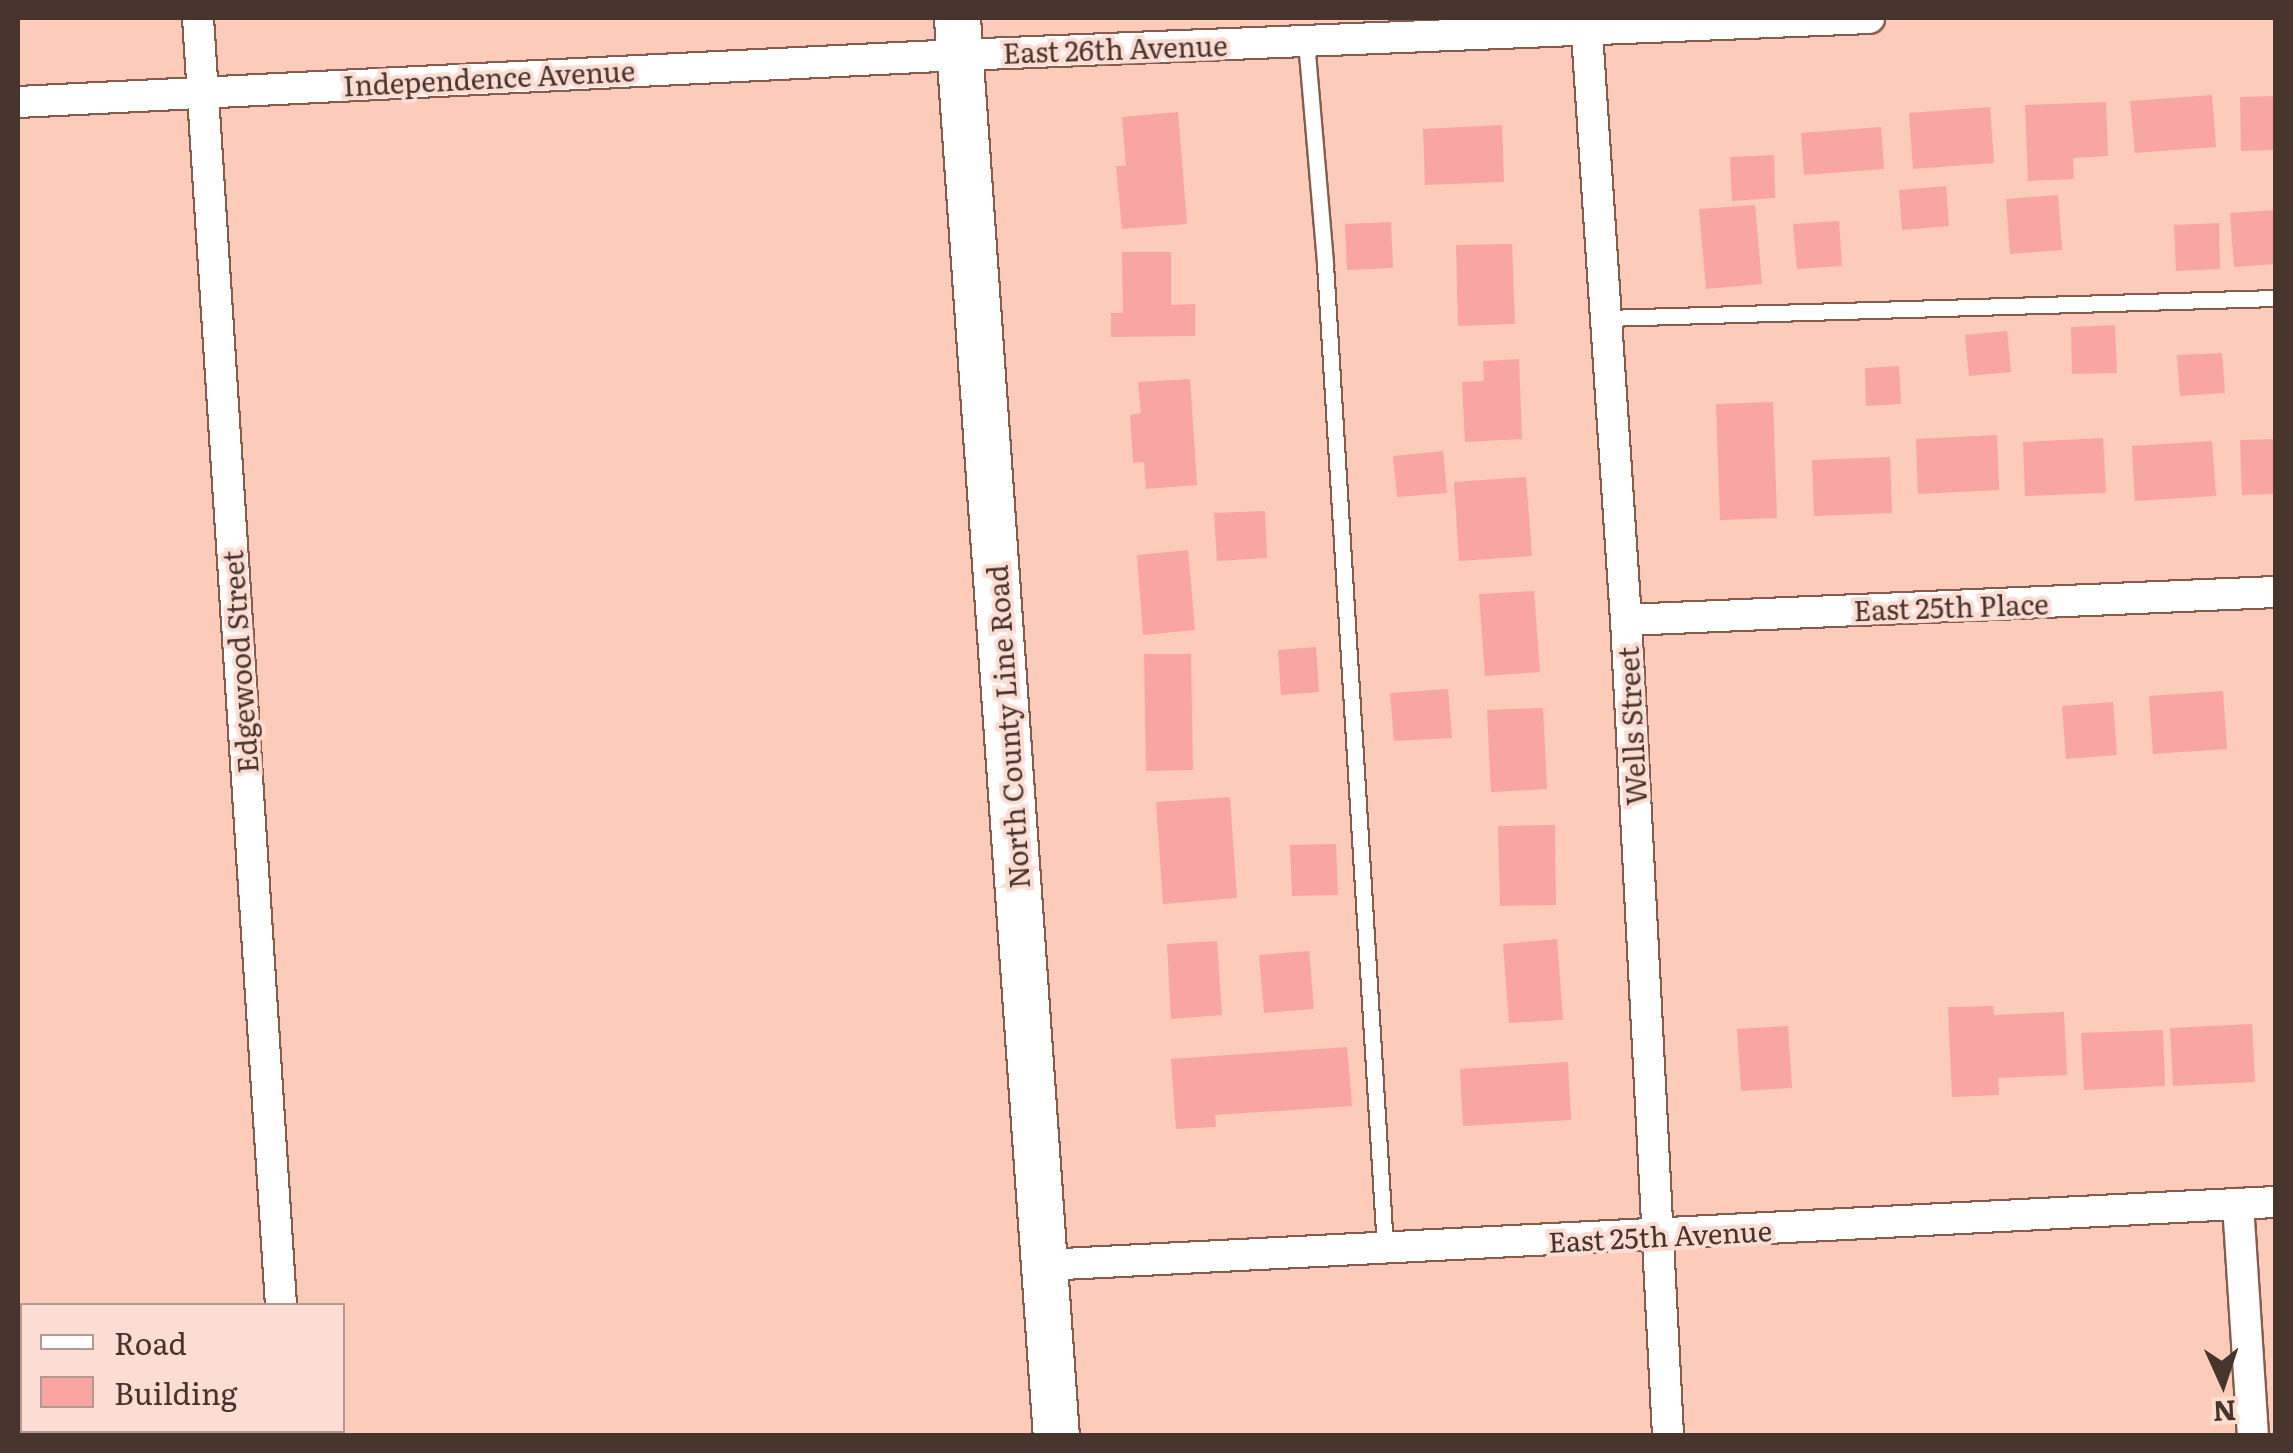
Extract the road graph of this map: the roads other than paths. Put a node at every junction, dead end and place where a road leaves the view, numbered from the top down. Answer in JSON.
{"nodes":[{"id":1,"x":198,"y":18,"type":"edge"},
{"id":2,"x":1869,"y":18,"type":"edge"},
{"id":3,"x":1586,"y":23,"type":"edge"},
{"id":4,"x":958,"y":36,"type":"edge"},
{"id":5,"x":1306,"y":41,"type":"junction"},
{"id":6,"x":202,"y":90,"type":"junction"},
{"id":7,"x":18,"y":102,"type":"edge"},
{"id":8,"x":2276,"y":298,"type":"edge"},
{"id":9,"x":1606,"y":318,"type":"junction"},
{"id":10,"x":2276,"y":592,"type":"edge"},
{"id":11,"x":1626,"y":620,"type":"junction"},
{"id":12,"x":2276,"y":1202,"type":"edge"},
{"id":13,"x":2238,"y":1204,"type":"junction"},
{"id":14,"x":1657,"y":1235,"type":"junction"},
{"id":15,"x":1385,"y":1248,"type":"junction"},
{"id":16,"x":1044,"y":1265,"type":"junction"},
{"id":17,"x":281,"y":1303,"type":"edge"},
{"id":18,"x":1056,"y":1436,"type":"edge"},
{"id":19,"x":1668,"y":1436,"type":"edge"},
{"id":20,"x":2254,"y":1436,"type":"edge"}],
"edges":[{"from":1,"to":6,"type":"street","name":"Edgewood Street"},
{"from":2,"to":3,"type":"street","name":"East 26th Avenue"},
{"from":3,"to":5,"type":"street","name":"East 26th Avenue"},
{"from":3,"to":9,"type":"street","name":"Wells Street"},
{"from":4,"to":5,"type":"street","name":"East 26th Avenue"},
{"from":4,"to":6,"type":"street","name":"Independence Avenue"},
{"from":4,"to":16,"type":"main road","name":"North County Line Road"},
{"from":5,"to":15,"type":"lane"},
{"from":6,"to":7,"type":"street","name":"Independence Avenue"},
{"from":6,"to":17,"type":"street","name":"Edgewood Street"},
{"from":8,"to":9,"type":"lane"},
{"from":9,"to":11,"type":"street","name":"Wells Street"},
{"from":10,"to":11,"type":"street","name":"East 25th Place"},
{"from":11,"to":14,"type":"street","name":"Wells Street"},
{"from":12,"to":13,"type":"street","name":"East 25th Avenue"},
{"from":13,"to":14,"type":"street","name":"East 25th Avenue"},
{"from":13,"to":20,"type":"street"},
{"from":14,"to":15,"type":"street","name":"East 25th Avenue"},
{"from":14,"to":19,"type":"street","name":"Wells Street"},
{"from":15,"to":16,"type":"street","name":"East 25th Avenue"},
{"from":16,"to":18,"type":"main road","name":"North County Line Road"}]}
